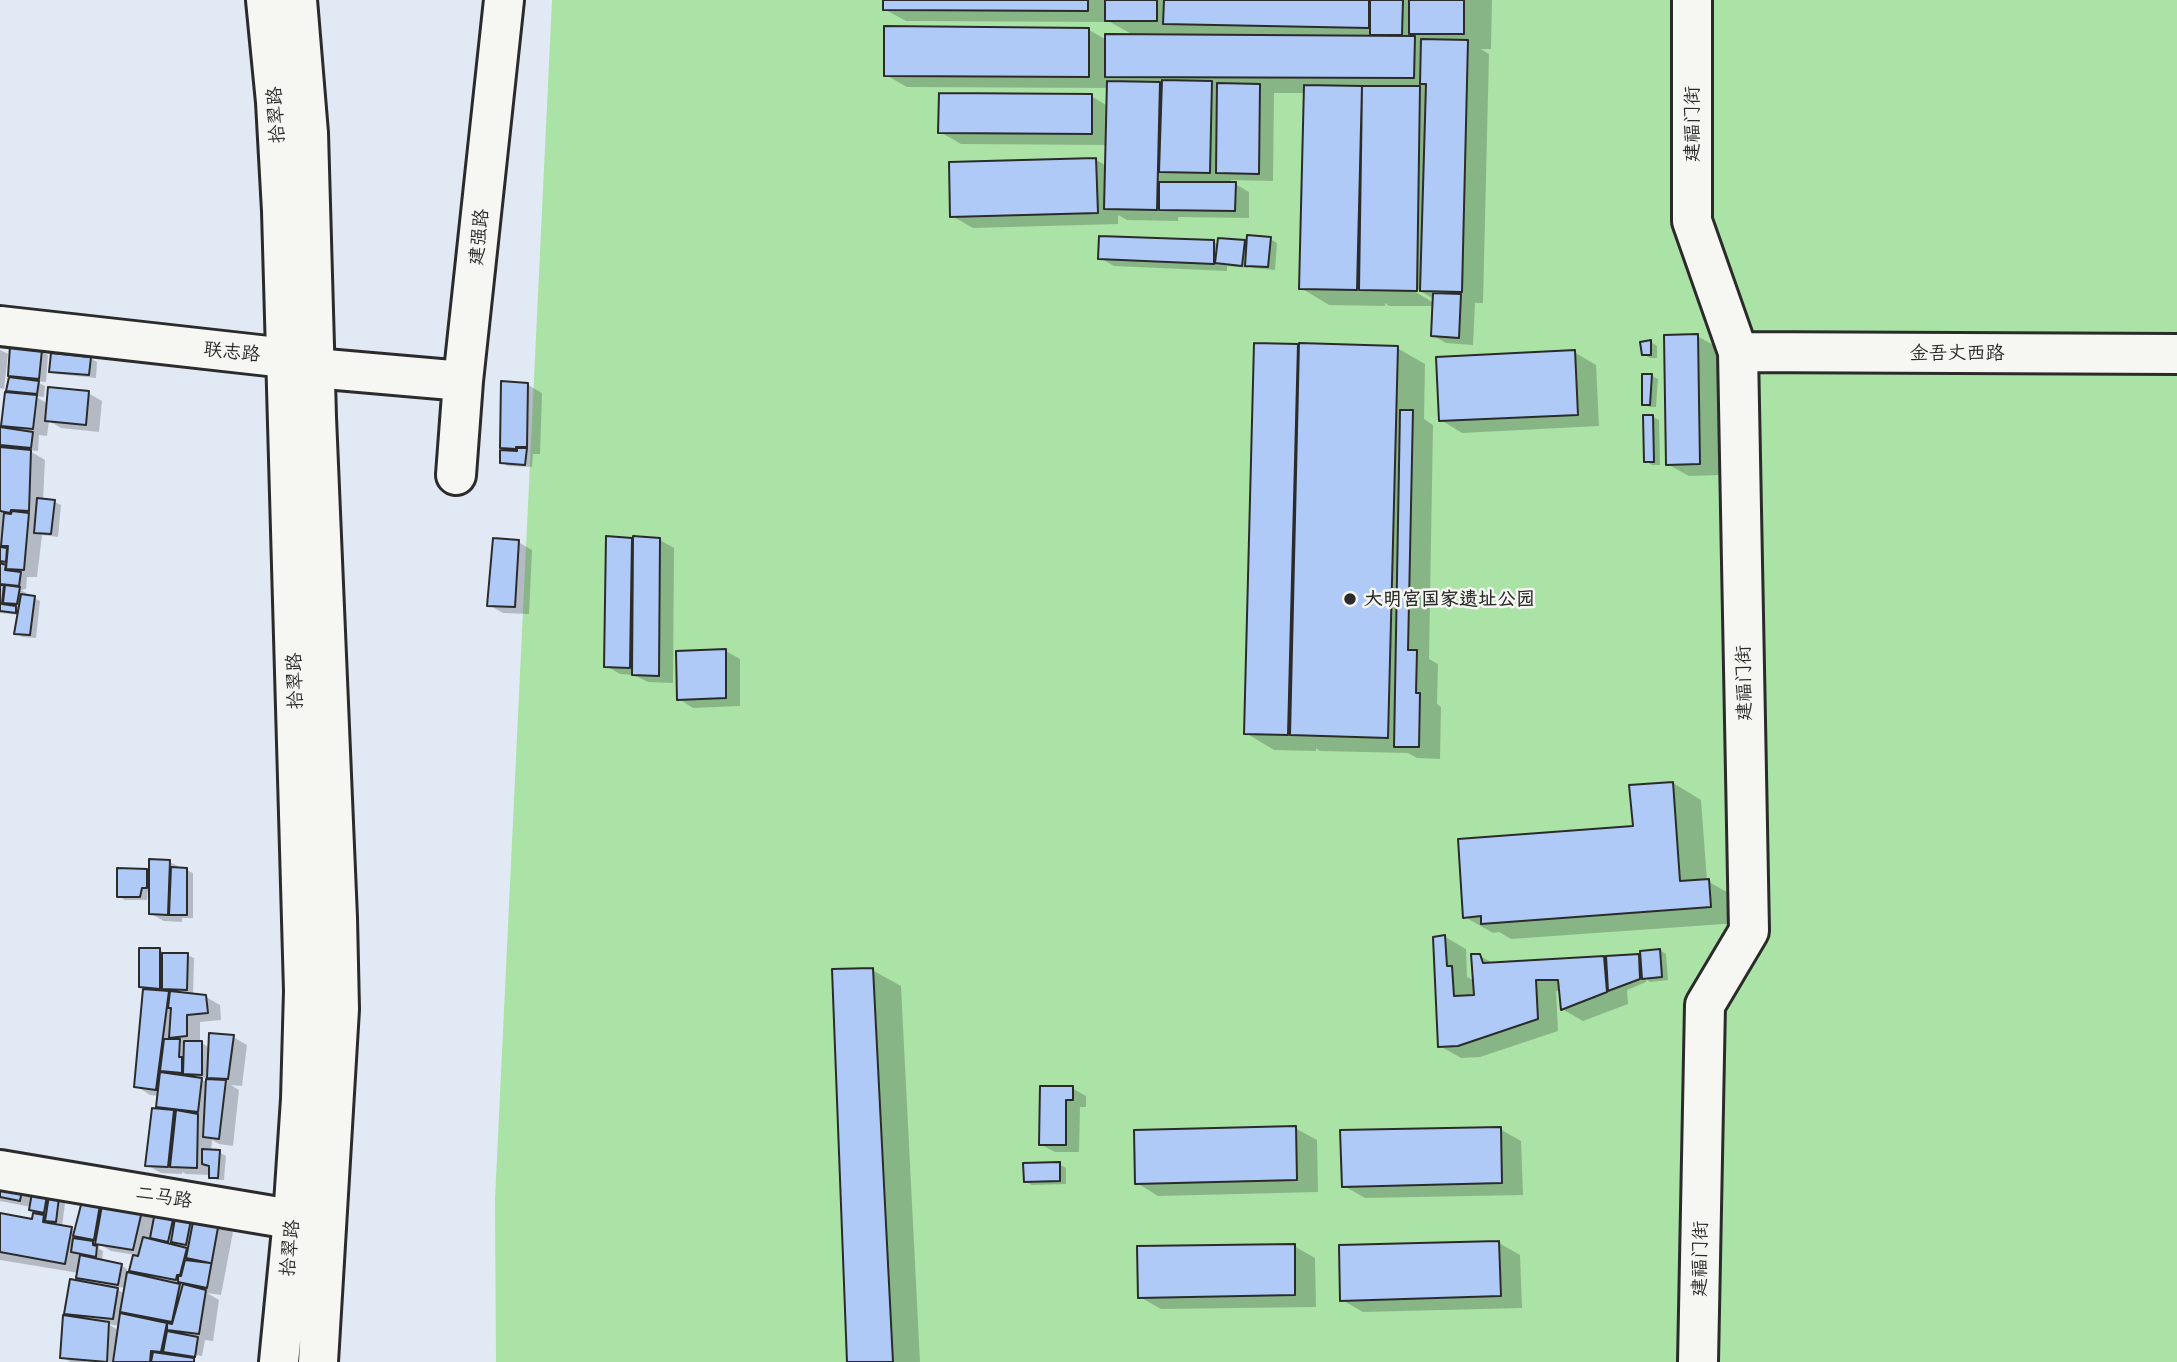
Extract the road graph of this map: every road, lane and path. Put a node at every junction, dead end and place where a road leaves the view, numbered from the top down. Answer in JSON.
{"nodes":[{"id":1,"x":266,"y":0,"type":"edge"},
{"id":2,"x":297,"y":0,"type":"edge"},
{"id":3,"x":504,"y":0,"type":"edge"},
{"id":4,"x":1692,"y":0,"type":"edge"},
{"id":5,"x":0,"y":326,"type":"edge"},
{"id":6,"x":1738,"y":352,"type":"junction"},
{"id":7,"x":2177,"y":354,"type":"edge"},
{"id":8,"x":300,"y":363,"type":"junction"},
{"id":9,"x":463,"y":381,"type":"junction"},
{"id":10,"x":456,"y":475,"type":"dead end"},
{"id":11,"x":0,"y":1170,"type":"edge"},
{"id":12,"x":310,"y":1222,"type":"junction"},
{"id":13,"x":279,"y":1362,"type":"edge"},
{"id":14,"x":318,"y":1362,"type":"edge"},
{"id":15,"x":1698,"y":1362,"type":"edge"}],
"edges":[{"from":1,"to":8,"type":"street","name":"拾翠路"},
{"from":2,"to":8,"type":"street","name":"拾翠路"},
{"from":3,"to":9,"type":"street","name":"建强路"},
{"from":4,"to":6,"type":"street","name":"建福门街"},
{"from":5,"to":8,"type":"street","name":"联志路"},
{"from":6,"to":7,"type":"street","name":"金吾丈西路"},
{"from":6,"to":15,"type":"street","name":"建福门街"},
{"from":8,"to":9,"type":"street","name":"联志路"},
{"from":8,"to":12,"type":"street","name":"拾翠路"},
{"from":9,"to":10,"type":"street","name":"建强路"},
{"from":11,"to":12,"type":"street","name":"二马路"},
{"from":12,"to":13,"type":"street","name":"拾翠路"},
{"from":12,"to":14,"type":"street","name":"拾翠路"}]}
